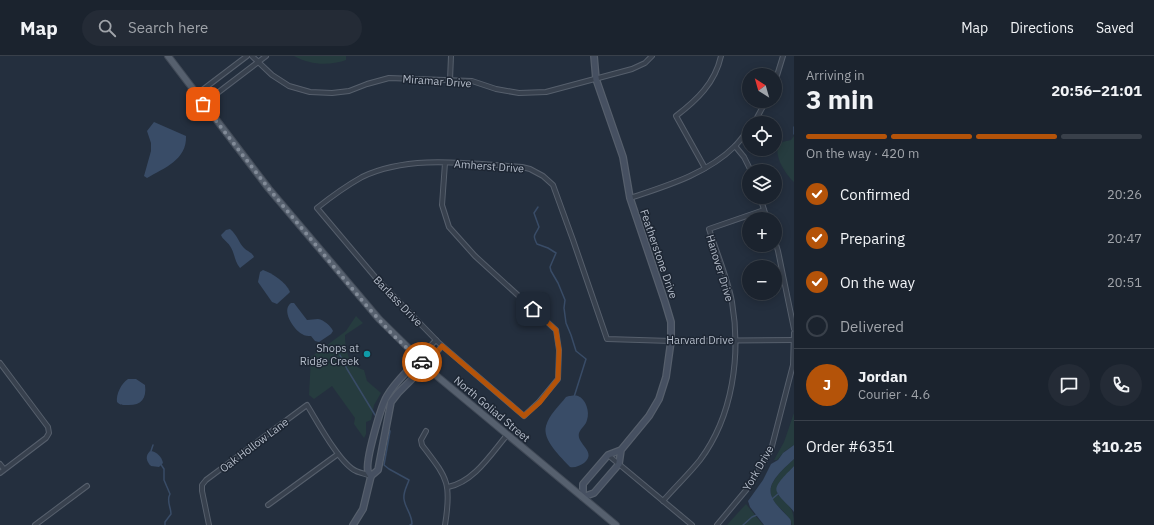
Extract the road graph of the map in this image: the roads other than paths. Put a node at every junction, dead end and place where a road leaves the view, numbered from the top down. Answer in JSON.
{"nodes":[{"id":1,"x":168,"y":56,"type":"edge"},
{"id":2,"x":247,"y":56,"type":"edge"},
{"id":3,"x":252,"y":56,"type":"edge"},
{"id":4,"x":266,"y":56,"type":"edge"},
{"id":5,"x":451,"y":56,"type":"edge"},
{"id":6,"x":594,"y":56,"type":"edge"},
{"id":7,"x":652,"y":56,"type":"edge"},
{"id":8,"x":721,"y":56,"type":"edge"},
{"id":9,"x":783,"y":56,"type":"edge"},
{"id":10,"x":258,"y":62,"type":"junction"},
{"id":11,"x":779,"y":68,"type":"edge"},
{"id":12,"x":596,"y":79,"type":"junction"},
{"id":13,"x":450,"y":80,"type":"junction"},
{"id":14,"x":196,"y":94,"type":"junction"},
{"id":15,"x":203,"y":104,"type":"junction"},
{"id":16,"x":742,"y":138,"type":"edge"},
{"id":17,"x":735,"y":146,"type":"junction"},
{"id":18,"x":445,"y":163,"type":"junction"},
{"id":19,"x":748,"y":164,"type":"edge"},
{"id":20,"x":705,"y":168,"type":"junction"},
{"id":21,"x":630,"y":198,"type":"junction"},
{"id":22,"x":762,"y":204,"type":"edge"},
{"id":23,"x":317,"y":208,"type":"joint"},
{"id":24,"x":764,"y":210,"type":"joint"},
{"id":25,"x":778,"y":252,"type":"edge"},
{"id":26,"x":794,"y":329,"type":"edge"},
{"id":27,"x":794,"y":333,"type":"edge"},
{"id":28,"x":607,"y":339,"type":"joint"},
{"id":29,"x":436,"y":340,"type":"junction"},
{"id":30,"x":736,"y":340,"type":"junction"},
{"id":31,"x":794,"y":340,"type":"edge"},
{"id":32,"x":671,"y":341,"type":"junction"},
{"id":33,"x":442,"y":346,"type":"junction"},
{"id":34,"x":419,"y":358,"type":"junction"},
{"id":35,"x":0,"y":363,"type":"edge"},
{"id":36,"x":426,"y":365,"type":"junction"},
{"id":37,"x":392,"y":389,"type":"junction"},
{"id":38,"x":398,"y":393,"type":"junction"},
{"id":39,"x":426,"y":431,"type":"dead end"},
{"id":40,"x":507,"y":435,"type":"junction"},
{"id":41,"x":621,"y":450,"type":"junction"},
{"id":42,"x":338,"y":454,"type":"junction"},
{"id":43,"x":608,"y":455,"type":"junction"},
{"id":44,"x":0,"y":464,"type":"edge"},
{"id":45,"x":619,"y":464,"type":"junction"},
{"id":46,"x":4,"y":469,"type":"junction"},
{"id":47,"x":0,"y":473,"type":"edge"},
{"id":48,"x":371,"y":476,"type":"junction"},
{"id":49,"x":87,"y":486,"type":"dead end"},
{"id":50,"x":448,"y":487,"type":"junction"},
{"id":51,"x":583,"y":497,"type":"junction"},
{"id":52,"x":663,"y":501,"type":"junction"},
{"id":53,"x":268,"y":505,"type":"dead end"},
{"id":54,"x":35,"y":525,"type":"edge"},
{"id":55,"x":209,"y":525,"type":"edge"},
{"id":56,"x":354,"y":525,"type":"edge"},
{"id":57,"x":445,"y":525,"type":"edge"},
{"id":58,"x":616,"y":525,"type":"edge"},
{"id":59,"x":692,"y":525,"type":"edge"},
{"id":60,"x":717,"y":525,"type":"edge"}],
"edges":[{"from":1,"to":14,"type":"main road","name":"North Goliad Street"},
{"from":2,"to":14,"type":"street"},
{"from":3,"to":10,"type":"street","name":"Miramar Drive"},
{"from":4,"to":10,"type":"street"},
{"from":5,"to":13,"type":"street"},
{"from":6,"to":12,"type":"street","name":"Featherstone Drive"},
{"from":7,"to":12,"type":"street","name":"Miramar Drive"},
{"from":8,"to":20,"type":"street"},
{"from":9,"to":11,"type":"street"},
{"from":10,"to":13,"type":"street","name":"Miramar Drive"},
{"from":10,"to":15,"type":"street"},
{"from":12,"to":13,"type":"street","name":"Miramar Drive"},
{"from":12,"to":21,"type":"street","name":"Featherstone Drive"},
{"from":14,"to":15,"type":"main road","name":"North Goliad Street"},
{"from":15,"to":34,"type":"main road","name":"North Goliad Street"},
{"from":16,"to":17,"type":"street"},
{"from":17,"to":19,"type":"street"},
{"from":17,"to":20,"type":"street"},
{"from":18,"to":23,"type":"street","name":"Amherst Drive"},
{"from":18,"to":28,"type":"street","name":"Amherst Drive"},
{"from":18,"to":33,"type":"street","name":"Barlass Drive"},
{"from":20,"to":21,"type":"street"},
{"from":21,"to":32,"type":"street","name":"Featherstone Drive"},
{"from":22,"to":24,"type":"street"},
{"from":23,"to":29,"type":"street","name":"Barlass Drive"},
{"from":24,"to":30,"type":"street","name":"Hanover Drive"},
{"from":25,"to":26,"type":"street"},
{"from":27,"to":31,"type":"street","name":"York Drive"},
{"from":28,"to":32,"type":"street","name":"Harvard Drive"},
{"from":29,"to":33,"type":"street","name":"Barlass Drive"},
{"from":29,"to":34,"type":"street"},
{"from":30,"to":31,"type":"street","name":"Harvard Drive"},
{"from":30,"to":32,"type":"street","name":"Harvard Drive"},
{"from":30,"to":52,"type":"street","name":"Hanover Drive"},
{"from":31,"to":60,"type":"street","name":"York Drive"},
{"from":32,"to":41,"type":"street","name":"Featherstone Drive"},
{"from":33,"to":36,"type":"street"},
{"from":34,"to":36,"type":"main road","name":"North Goliad Street"},
{"from":34,"to":37,"type":"street"},
{"from":35,"to":46,"type":"street"},
{"from":36,"to":38,"type":"street"},
{"from":36,"to":40,"type":"main road","name":"North Goliad Street"},
{"from":37,"to":38,"type":"street"},
{"from":37,"to":48,"type":"street"},
{"from":38,"to":48,"type":"street"},
{"from":39,"to":50,"type":"street"},
{"from":40,"to":50,"type":"street"},
{"from":40,"to":51,"type":"main road","name":"North Goliad Street"},
{"from":41,"to":43,"type":"street","name":"Featherstone Drive"},
{"from":41,"to":45,"type":"street"},
{"from":42,"to":48,"type":"street"},
{"from":42,"to":53,"type":"street"},
{"from":42,"to":55,"type":"street","name":"Oak Hollow Lane"},
{"from":43,"to":45,"type":"street"},
{"from":43,"to":51,"type":"street","name":"Featherstone Drive"},
{"from":44,"to":46,"type":"street"},
{"from":45,"to":51,"type":"street"},
{"from":45,"to":52,"type":"street"},
{"from":46,"to":47,"type":"street"},
{"from":48,"to":56,"type":"street"},
{"from":49,"to":54,"type":"street"},
{"from":50,"to":57,"type":"street"},
{"from":51,"to":58,"type":"main road","name":"North Goliad Street"},
{"from":52,"to":59,"type":"street"}]}
